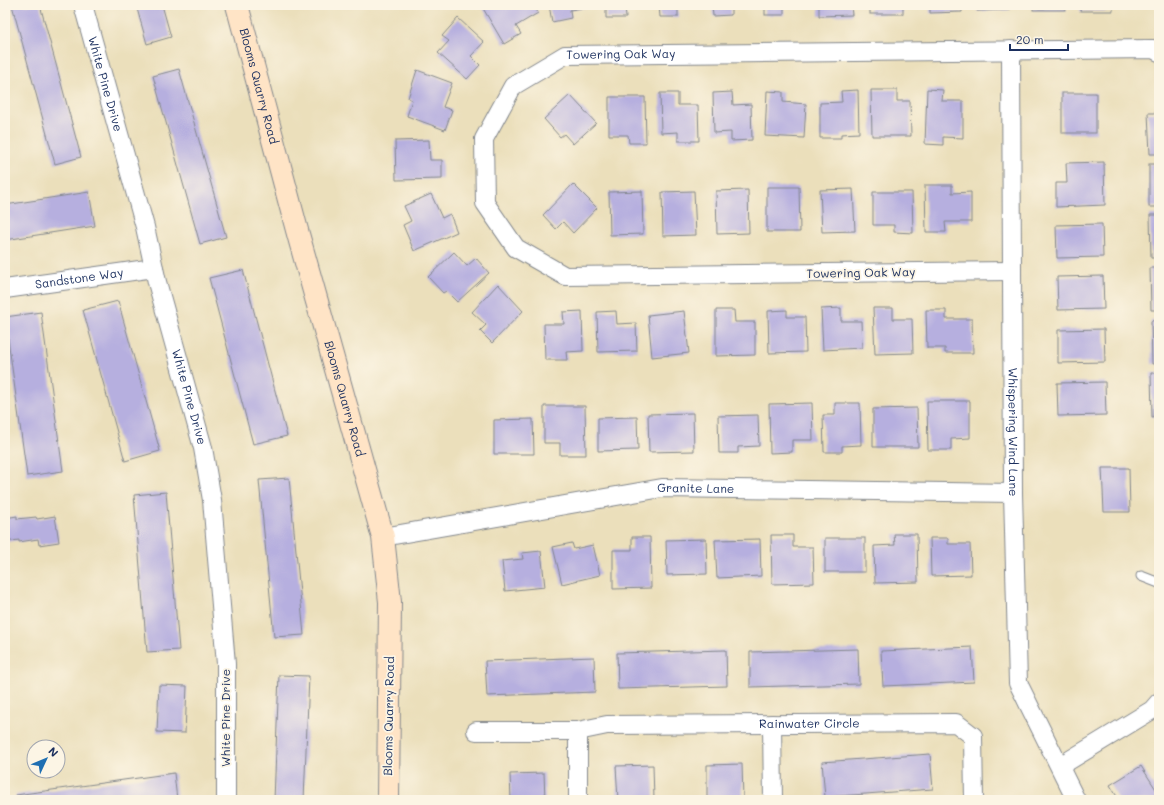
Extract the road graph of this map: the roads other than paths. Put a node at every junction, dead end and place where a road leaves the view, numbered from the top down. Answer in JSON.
{"nodes":[{"id":1,"x":84,"y":5,"type":"edge"},
{"id":2,"x":237,"y":5,"type":"edge"},
{"id":3,"x":1011,"y":50,"type":"junction"},
{"id":4,"x":1159,"y":52,"type":"edge"},
{"id":5,"x":154,"y":268,"type":"junction"},
{"id":6,"x":1012,"y":272,"type":"junction"},
{"id":7,"x":5,"y":289,"type":"edge"},
{"id":8,"x":1013,"y":493,"type":"junction"},
{"id":9,"x":383,"y":537,"type":"junction"},
{"id":10,"x":1141,"y":576,"type":"dead end"},
{"id":11,"x":1159,"y":583,"type":"edge"},
{"id":12,"x":1159,"y":702,"type":"edge"},
{"id":13,"x":772,"y":724,"type":"junction"},
{"id":14,"x":578,"y":731,"type":"junction"},
{"id":15,"x":476,"y":732,"type":"dead end"},
{"id":16,"x":1060,"y":766,"type":"junction"},
{"id":17,"x":226,"y":800,"type":"edge"},
{"id":18,"x":388,"y":800,"type":"edge"},
{"id":19,"x":578,"y":800,"type":"edge"},
{"id":20,"x":773,"y":800,"type":"edge"},
{"id":21,"x":974,"y":800,"type":"edge"},
{"id":22,"x":1076,"y":800,"type":"edge"}],
"edges":[{"from":1,"to":5,"type":"street","name":"White Pine Drive"},
{"from":2,"to":9,"type":"street","name":"Blooms Quarry Road"},
{"from":3,"to":4,"type":"street","name":"Towering Oak Way"},
{"from":3,"to":6,"type":"street","name":"Whispering Wind Lane"},
{"from":3,"to":6,"type":"street","name":"Towering Oak Way"},
{"from":5,"to":7,"type":"street","name":"Sandstone Way"},
{"from":5,"to":17,"type":"street","name":"White Pine Drive"},
{"from":6,"to":8,"type":"street","name":"Whispering Wind Lane"},
{"from":8,"to":9,"type":"street","name":"Granite Lane"},
{"from":8,"to":16,"type":"street","name":"Whispering Wind Lane"},
{"from":9,"to":18,"type":"street","name":"Blooms Quarry Road"},
{"from":10,"to":11,"type":"lane"},
{"from":12,"to":16,"type":"street"},
{"from":13,"to":14,"type":"street","name":"Rainwater Circle"},
{"from":13,"to":20,"type":"street"},
{"from":13,"to":21,"type":"street","name":"Rainwater Circle"},
{"from":14,"to":15,"type":"street","name":"Rainwater Circle"},
{"from":14,"to":19,"type":"street"},
{"from":16,"to":22,"type":"street","name":"Whispering Wind Lane"}]}
